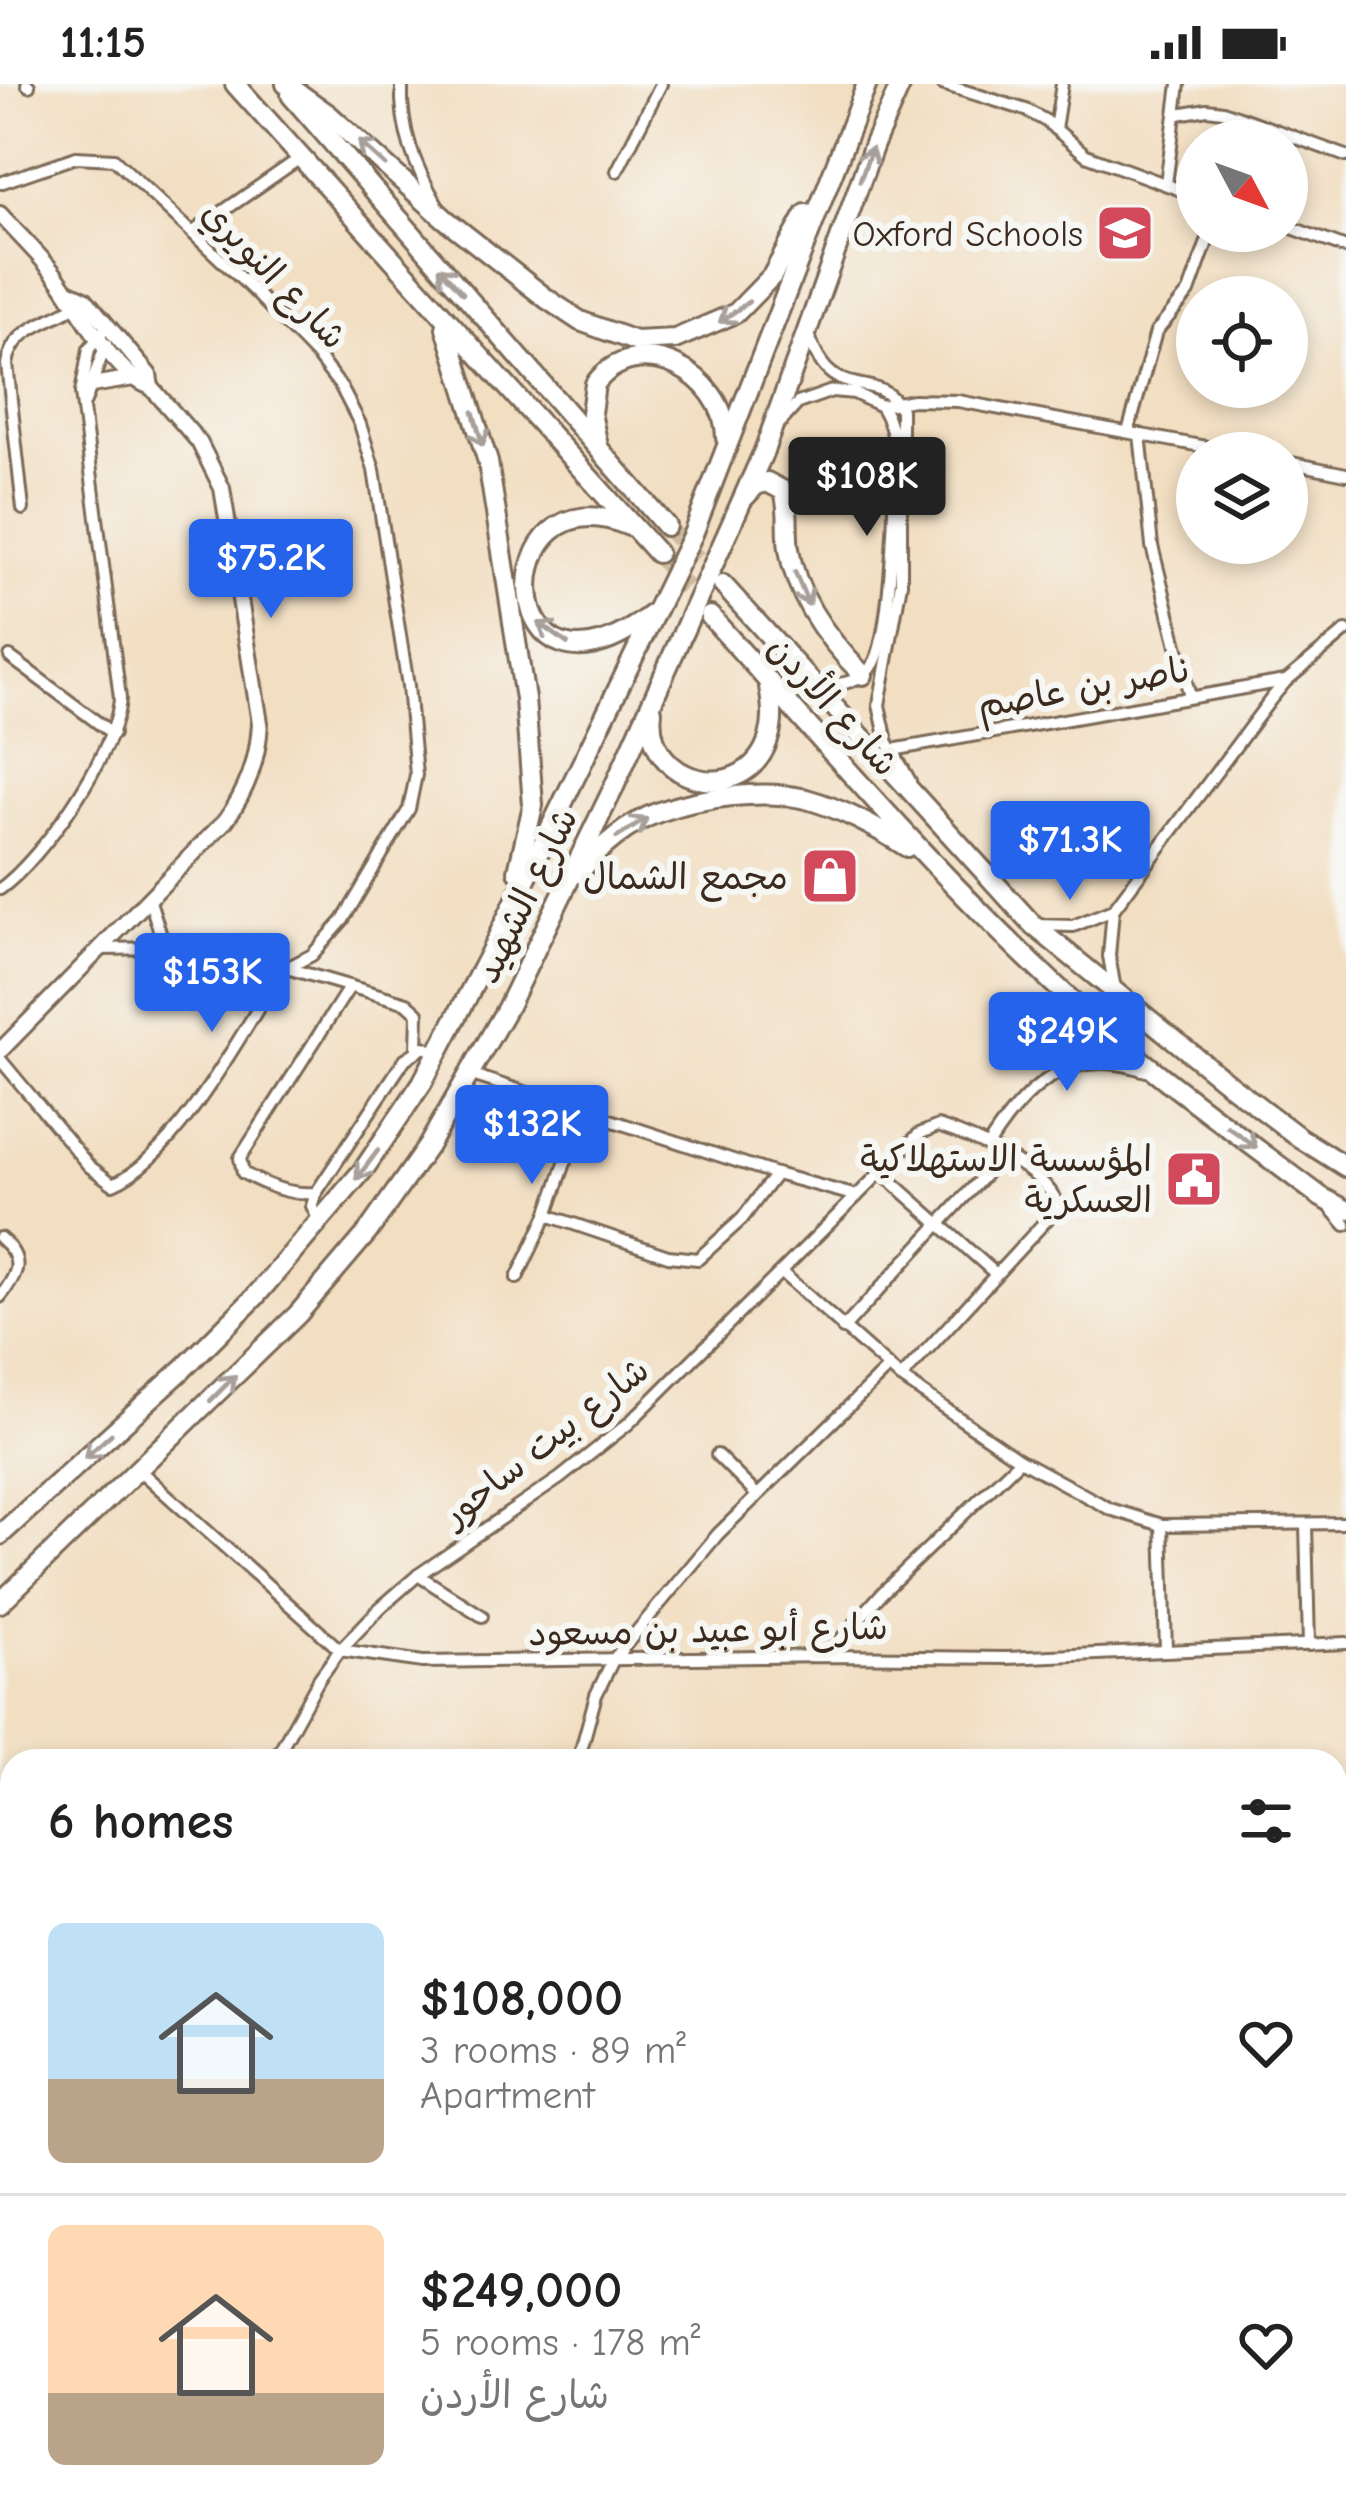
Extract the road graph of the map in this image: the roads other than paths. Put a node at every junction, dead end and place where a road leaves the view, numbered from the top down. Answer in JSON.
{"nodes":[{"id":1,"x":235,"y":84,"type":"edge"},
{"id":2,"x":284,"y":84,"type":"edge"},
{"id":3,"x":403,"y":84,"type":"edge"},
{"id":4,"x":661,"y":84,"type":"edge"},
{"id":5,"x":867,"y":84,"type":"edge"},
{"id":6,"x":901,"y":84,"type":"edge"},
{"id":7,"x":942,"y":84,"type":"edge"},
{"id":8,"x":1062,"y":84,"type":"edge"},
{"id":9,"x":1179,"y":84,"type":"edge"},
{"id":10,"x":1178,"y":114,"type":"junction"},
{"id":11,"x":1054,"y":129,"type":"junction"},
{"id":12,"x":842,"y":146,"type":"junction"},
{"id":13,"x":303,"y":156,"type":"junction"},
{"id":14,"x":1346,"y":156,"type":"edge"},
{"id":15,"x":617,"y":171,"type":"dead end"},
{"id":16,"x":0,"y":183,"type":"edge"},
{"id":17,"x":1166,"y":184,"type":"junction"},
{"id":18,"x":1176,"y":188,"type":"edge"},
{"id":19,"x":0,"y":214,"type":"edge"},
{"id":20,"x":446,"y":219,"type":"junction"},
{"id":21,"x":193,"y":232,"type":"junction"},
{"id":22,"x":1308,"y":234,"type":"edge"},
{"id":23,"x":1346,"y":248,"type":"edge"},
{"id":24,"x":1203,"y":252,"type":"edge"},
{"id":25,"x":79,"y":304,"type":"junction"},
{"id":26,"x":442,"y":318,"type":"junction"},
{"id":27,"x":806,"y":326,"type":"junction"},
{"id":28,"x":106,"y":336,"type":"junction"},
{"id":29,"x":135,"y":378,"type":"junction"},
{"id":30,"x":92,"y":385,"type":"junction"},
{"id":31,"x":152,"y":387,"type":"junction"},
{"id":32,"x":85,"y":402,"type":"junction"},
{"id":33,"x":897,"y":402,"type":"junction"},
{"id":34,"x":881,"y":406,"type":"junction"},
{"id":35,"x":1134,"y":433,"type":"junction"},
{"id":36,"x":1176,"y":441,"type":"edge"},
{"id":37,"x":599,"y":450,"type":"junction"},
{"id":38,"x":764,"y":451,"type":"junction"},
{"id":39,"x":721,"y":462,"type":"junction"},
{"id":40,"x":1308,"y":466,"type":"edge"},
{"id":41,"x":1346,"y":474,"type":"edge"},
{"id":42,"x":739,"y":506,"type":"junction"},
{"id":43,"x":23,"y":509,"type":"dead end"},
{"id":44,"x":666,"y":526,"type":"tunnel mouth"},
{"id":45,"x":635,"y":529,"type":"junction"},
{"id":46,"x":657,"y":553,"type":"tunnel mouth"},
{"id":47,"x":723,"y":585,"type":"tunnel mouth"},
{"id":48,"x":656,"y":611,"type":"junction"},
{"id":49,"x":710,"y":616,"type":"tunnel mouth"},
{"id":50,"x":1346,"y":631,"type":"edge"},
{"id":51,"x":10,"y":657,"type":"dead end"},
{"id":52,"x":664,"y":668,"type":"junction"},
{"id":53,"x":872,"y":679,"type":"junction"},
{"id":54,"x":768,"y":680,"type":"junction"},
{"id":55,"x":809,"y":681,"type":"junction"},
{"id":56,"x":1286,"y":681,"type":"junction"},
{"id":57,"x":1190,"y":698,"type":"junction"},
{"id":58,"x":113,"y":734,"type":"junction"},
{"id":59,"x":892,"y":750,"type":"junction"},
{"id":60,"x":925,"y":808,"type":"junction"},
{"id":61,"x":927,"y":859,"type":"junction"},
{"id":62,"x":0,"y":889,"type":"edge"},
{"id":63,"x":149,"y":898,"type":"junction"},
{"id":64,"x":511,"y":902,"type":"junction"},
{"id":65,"x":1113,"y":910,"type":"junction"},
{"id":66,"x":553,"y":912,"type":"junction"},
{"id":67,"x":1033,"y":925,"type":"junction"},
{"id":68,"x":166,"y":948,"type":"junction"},
{"id":69,"x":99,"y":949,"type":"junction"},
{"id":70,"x":285,"y":970,"type":"junction"},
{"id":71,"x":350,"y":986,"type":"junction"},
{"id":72,"x":1117,"y":997,"type":"junction"},
{"id":73,"x":417,"y":1049,"type":"junction"},
{"id":74,"x":438,"y":1053,"type":"junction"},
{"id":75,"x":0,"y":1056,"type":"edge"},
{"id":76,"x":469,"y":1074,"type":"junction"},
{"id":77,"x":1160,"y":1076,"type":"junction"},
{"id":78,"x":583,"y":1111,"type":"junction"},
{"id":79,"x":988,"y":1146,"type":"junction"},
{"id":80,"x":1003,"y":1155,"type":"junction"},
{"id":81,"x":1346,"y":1167,"type":"edge"},
{"id":82,"x":882,"y":1173,"type":"junction"},
{"id":83,"x":776,"y":1174,"type":"junction"},
{"id":84,"x":316,"y":1193,"type":"junction"},
{"id":85,"x":857,"y":1196,"type":"junction"},
{"id":86,"x":1321,"y":1196,"type":"junction"},
{"id":87,"x":1346,"y":1210,"type":"edge"},
{"id":88,"x":547,"y":1215,"type":"junction"},
{"id":89,"x":320,"y":1222,"type":"junction"},
{"id":90,"x":940,"y":1222,"type":"junction"},
{"id":91,"x":1346,"y":1225,"type":"edge"},
{"id":92,"x":0,"y":1238,"type":"edge"},
{"id":93,"x":782,"y":1274,"type":"junction"},
{"id":94,"x":996,"y":1274,"type":"junction"},
{"id":95,"x":517,"y":1278,"type":"dead end"},
{"id":96,"x":0,"y":1297,"type":"edge"},
{"id":97,"x":843,"y":1329,"type":"junction"},
{"id":98,"x":888,"y":1368,"type":"junction"},
{"id":99,"x":901,"y":1378,"type":"junction"},
{"id":100,"x":717,"y":1455,"type":"dead end"},
{"id":101,"x":1020,"y":1460,"type":"junction"},
{"id":102,"x":140,"y":1470,"type":"junction"},
{"id":103,"x":757,"y":1495,"type":"junction"},
{"id":104,"x":1346,"y":1523,"type":"edge"},
{"id":105,"x":1306,"y":1524,"type":"junction"},
{"id":106,"x":1162,"y":1525,"type":"junction"},
{"id":107,"x":0,"y":1535,"type":"edge"},
{"id":108,"x":418,"y":1574,"type":"junction"},
{"id":109,"x":0,"y":1603,"type":"edge"},
{"id":110,"x":482,"y":1616,"type":"dead end"},
{"id":111,"x":1346,"y":1643,"type":"edge"},
{"id":112,"x":1310,"y":1645,"type":"junction"},
{"id":113,"x":340,"y":1650,"type":"junction"},
{"id":114,"x":1166,"y":1650,"type":"junction"},
{"id":115,"x":826,"y":1656,"type":"junction"},
{"id":116,"x":613,"y":1660,"type":"junction"},
{"id":117,"x":280,"y":1749,"type":"edge"},
{"id":118,"x":581,"y":1749,"type":"edge"}],
"edges":[{"from":1,"to":13,"type":"highway"},
{"from":20,"to":2,"type":"highway","one_way":true},
{"from":37,"to":2,"type":"highway","one_way":true},
{"from":3,"to":20,"type":"street"},
{"from":4,"to":15,"type":"street"},
{"from":5,"to":12,"type":"highway","name":"شارع الشهيد"},
{"from":27,"to":6,"type":"highway","name":"شارع الشهيد","one_way":true},
{"from":7,"to":11,"type":"street"},
{"from":8,"to":11,"type":"street"},
{"from":9,"to":10,"type":"street"},
{"from":10,"to":14,"type":"street"},
{"from":10,"to":17,"type":"street"},
{"from":11,"to":17,"type":"street"},
{"from":12,"to":20,"type":"highway","one_way":true},
{"from":12,"to":39,"type":"highway","name":"شارع الشهيد"},
{"from":13,"to":21,"type":"street"},
{"from":13,"to":26,"type":"highway"},
{"from":16,"to":21,"type":"street","name":"شارع النويري"},
{"from":17,"to":18,"type":"street"},
{"from":19,"to":25,"type":"street"},
{"from":21,"to":70,"type":"street","name":"شارع النويري"},
{"from":22,"to":23,"type":"street"},
{"from":24,"to":35,"type":"street"},
{"from":25,"to":28,"type":"street"},
{"from":25,"to":43,"type":"street"},
{"from":26,"to":45,"type":"highway"},
{"from":26,"to":64,"type":"highway","one_way":true},
{"from":27,"to":33,"type":"street"},
{"from":27,"to":38,"type":"highway","name":"شارع الشهيد"},
{"from":28,"to":29,"type":"street"},
{"from":28,"to":30,"type":"street"},
{"from":28,"to":31,"type":"street"},
{"from":28,"to":32,"type":"street"},
{"from":29,"to":30,"type":"street"},
{"from":29,"to":31,"type":"street"},
{"from":30,"to":32,"type":"street"},
{"from":31,"to":63,"type":"street"},
{"from":32,"to":58,"type":"street"},
{"from":33,"to":34,"type":"street"},
{"from":33,"to":35,"type":"street"},
{"from":33,"to":53,"type":"street"},
{"from":34,"to":38,"type":"street"},
{"from":34,"to":53,"type":"street"},
{"from":35,"to":36,"type":"street"},
{"from":35,"to":57,"type":"street"},
{"from":37,"to":39,"type":"highway"},
{"from":37,"to":44,"type":"highway"},
{"from":38,"to":42,"type":"highway","name":"شارع الشهيد"},
{"from":39,"to":48,"type":"highway","name":"شارع الشهيد"},
{"from":40,"to":41,"type":"street"},
{"from":42,"to":52,"type":"highway","name":"شارع الشهيد"},
{"from":42,"to":53,"type":"highway","one_way":true},
{"from":45,"to":46,"type":"highway"},
{"from":48,"to":45,"type":"highway","one_way":true},
{"from":47,"to":55,"type":"highway","name":"شارع الأردن"},
{"from":48,"to":64,"type":"highway","name":"شارع الشهيد"},
{"from":49,"to":54,"type":"highway","name":"شارع الأردن"},
{"from":50,"to":56,"type":"street"},
{"from":51,"to":58,"type":"street"},
{"from":52,"to":54,"type":"highway"},
{"from":52,"to":66,"type":"highway","name":"شارع الشهيد"},
{"from":53,"to":55,"type":"street"},
{"from":53,"to":59,"type":"street"},
{"from":54,"to":61,"type":"highway","name":"شارع الأردن"},
{"from":55,"to":60,"type":"highway","name":"شارع الأردن"},
{"from":56,"to":57,"type":"street","name":"ناصر بن عاصم"},
{"from":56,"to":65,"type":"street"},
{"from":57,"to":59,"type":"street","name":"ناصر بن عاصم"},
{"from":58,"to":62,"type":"street"},
{"from":59,"to":60,"type":"street"},
{"from":60,"to":67,"type":"highway","name":"شارع الأردن"},
{"from":66,"to":61,"type":"highway","one_way":true},
{"from":61,"to":77,"type":"highway","name":"شارع الأردن"},
{"from":63,"to":68,"type":"street"},
{"from":63,"to":69,"type":"street"},
{"from":64,"to":74,"type":"highway","name":"شارع الشهيد"},
{"from":65,"to":67,"type":"street"},
{"from":65,"to":72,"type":"street"},
{"from":66,"to":76,"type":"highway","name":"شارع الشهيد"},
{"from":67,"to":72,"type":"highway","name":"شارع الأردن"},
{"from":68,"to":69,"type":"street"},
{"from":68,"to":70,"type":"street"},
{"from":69,"to":75,"type":"street"},
{"from":70,"to":71,"type":"street"},
{"from":70,"to":75,"type":"street","name":"شارع النويري"},
{"from":71,"to":73,"type":"street"},
{"from":71,"to":84,"type":"street"},
{"from":72,"to":81,"type":"highway","name":"شارع الأردن"},
{"from":73,"to":74,"type":"street"},
{"from":73,"to":84,"type":"street"},
{"from":74,"to":89,"type":"highway","name":"شارع الشهيد","one_way":true},
{"from":76,"to":78,"type":"street"},
{"from":102,"to":76,"type":"highway","name":"شارع الشهيد","one_way":true},
{"from":77,"to":79,"type":"street"},
{"from":77,"to":86,"type":"highway","name":"شارع الأردن","one_way":true},
{"from":78,"to":83,"type":"street"},
{"from":78,"to":88,"type":"street"},
{"from":79,"to":80,"type":"street"},
{"from":79,"to":82,"type":"street","name":"شارع بيت ساحور"},
{"from":80,"to":90,"type":"street"},
{"from":80,"to":94,"type":"street"},
{"from":82,"to":85,"type":"street","name":"شارع بيت ساحور"},
{"from":82,"to":90,"type":"street"},
{"from":83,"to":85,"type":"street"},
{"from":83,"to":88,"type":"street"},
{"from":84,"to":89,"type":"street"},
{"from":85,"to":93,"type":"street","name":"شارع بيت ساحور"},
{"from":86,"to":87,"type":"highway","name":"شارع الأردن"},
{"from":86,"to":91,"type":"street"},
{"from":88,"to":95,"type":"street"},
{"from":89,"to":107,"type":"highway","name":"شارع الشهيد","one_way":true},
{"from":90,"to":94,"type":"street"},
{"from":90,"to":97,"type":"street"},
{"from":92,"to":96,"type":"street"},
{"from":93,"to":97,"type":"street"},
{"from":93,"to":108,"type":"street","name":"شارع بيت ساحور"},
{"from":94,"to":99,"type":"street"},
{"from":97,"to":98,"type":"street"},
{"from":98,"to":99,"type":"street"},
{"from":98,"to":103,"type":"street"},
{"from":99,"to":101,"type":"street"},
{"from":100,"to":103,"type":"street"},
{"from":101,"to":106,"type":"street"},
{"from":101,"to":115,"type":"street"},
{"from":102,"to":109,"type":"highway","name":"شارع الشهيد"},
{"from":102,"to":113,"type":"street"},
{"from":103,"to":116,"type":"street"},
{"from":104,"to":105,"type":"street"},
{"from":105,"to":106,"type":"street"},
{"from":105,"to":112,"type":"street"},
{"from":106,"to":114,"type":"street"},
{"from":108,"to":110,"type":"street"},
{"from":108,"to":113,"type":"street","name":"شارع بيت ساحور"},
{"from":111,"to":112,"type":"street","name":"شارع أبو عبيد بن مسعود"},
{"from":112,"to":114,"type":"street","name":"شارع أبو عبيد بن مسعود"},
{"from":113,"to":116,"type":"street","name":"شارع أبو عبيد بن مسعود"},
{"from":113,"to":117,"type":"street","name":"شارع بيت ساحور"},
{"from":114,"to":115,"type":"street","name":"شارع أبو عبيد بن مسعود"},
{"from":115,"to":116,"type":"street","name":"شارع أبو عبيد بن مسعود"},
{"from":116,"to":118,"type":"street"}]}
